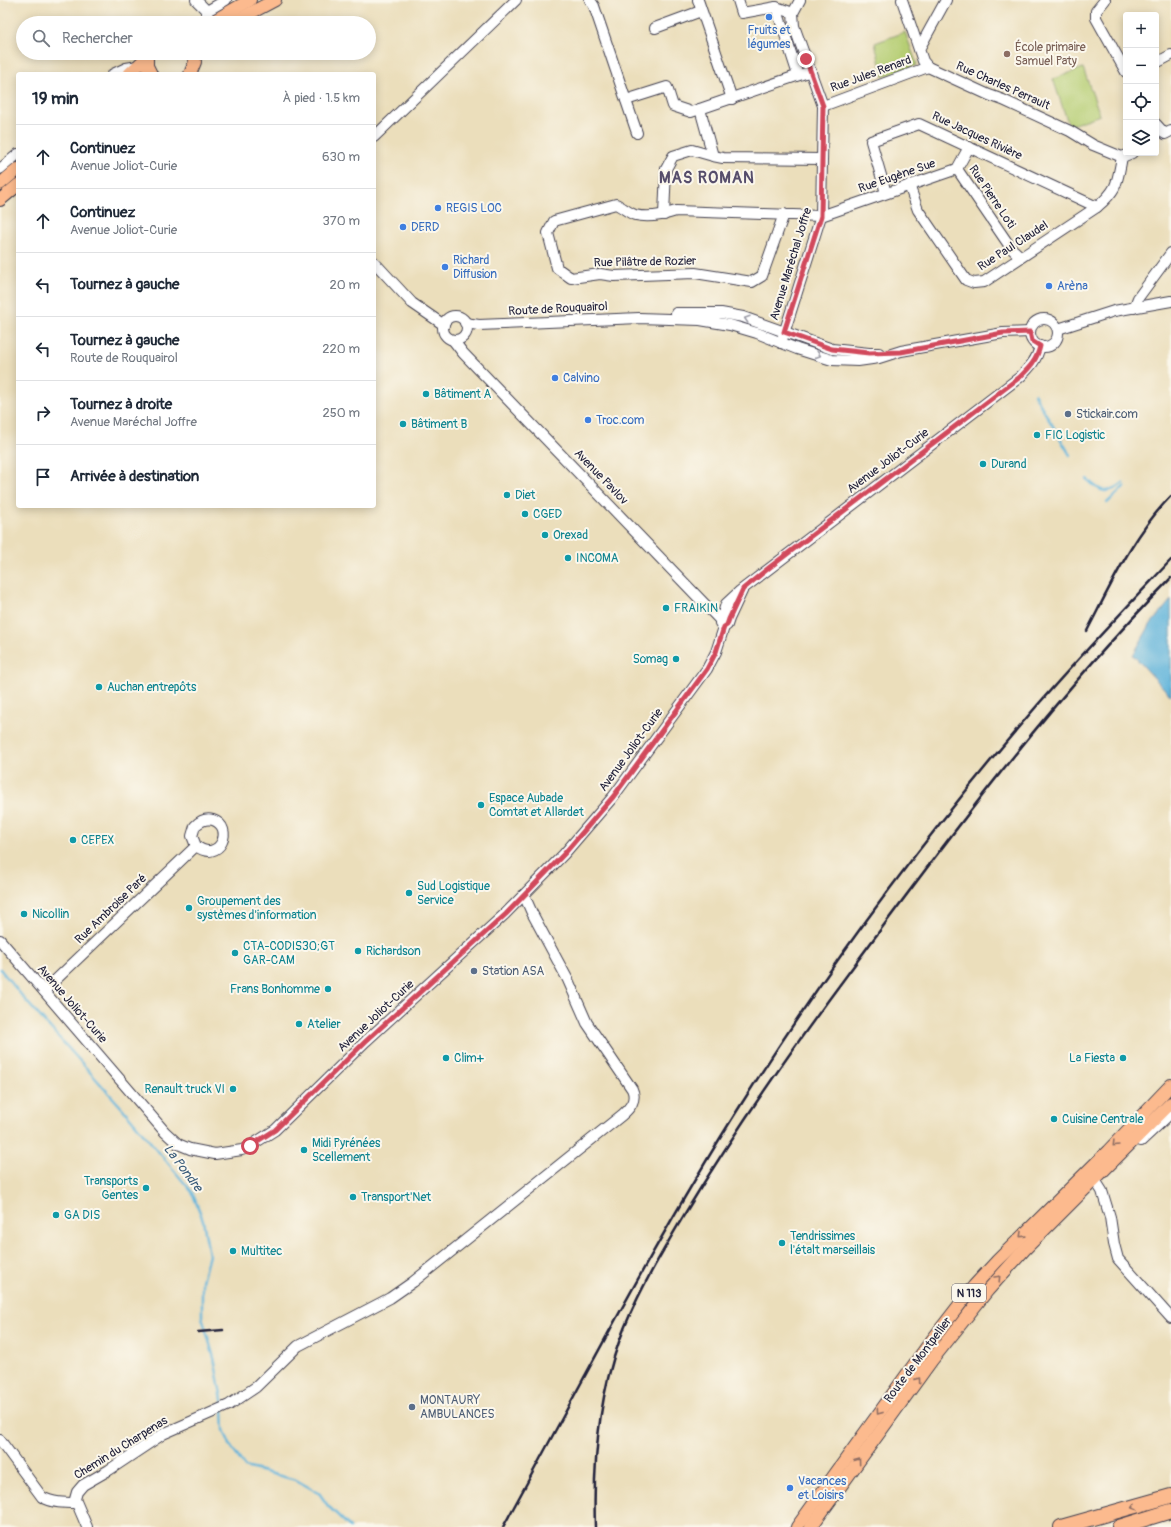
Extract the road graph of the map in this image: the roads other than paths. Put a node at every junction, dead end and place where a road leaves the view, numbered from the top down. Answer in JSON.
{"nodes":[{"id":1,"x":196,"y":0,"type":"edge"},
{"id":2,"x":226,"y":0,"type":"edge"},
{"id":3,"x":250,"y":0,"type":"edge"},
{"id":4,"x":275,"y":0,"type":"edge"},
{"id":5,"x":516,"y":0,"type":"edge"},
{"id":6,"x":590,"y":0,"type":"edge"},
{"id":7,"x":698,"y":0,"type":"edge"},
{"id":8,"x":738,"y":0,"type":"edge"},
{"id":9,"x":902,"y":0,"type":"edge"},
{"id":10,"x":946,"y":0,"type":"edge"},
{"id":11,"x":1105,"y":0,"type":"edge"},
{"id":12,"x":796,"y":6,"type":"edge"},
{"id":13,"x":776,"y":7,"type":"junction"},
{"id":14,"x":207,"y":11,"type":"junction"},
{"id":15,"x":701,"y":11,"type":"junction"},
{"id":16,"x":208,"y":16,"type":"edge"},
{"id":17,"x":221,"y":16,"type":"edge"},
{"id":18,"x":245,"y":16,"type":"edge"},
{"id":19,"x":655,"y":28,"type":"dead end"},
{"id":20,"x":919,"y":49,"type":"junction"},
{"id":21,"x":1171,"y":55,"type":"edge"},
{"id":22,"x":195,"y":60,"type":"edge"},
{"id":23,"x":1159,"y":61,"type":"edge"},
{"id":24,"x":140,"y":63,"type":"edge"},
{"id":25,"x":928,"y":67,"type":"junction"},
{"id":26,"x":1123,"y":67,"type":"edge"},
{"id":27,"x":811,"y":71,"type":"junction"},
{"id":28,"x":117,"y":72,"type":"edge"},
{"id":29,"x":150,"y":72,"type":"edge"},
{"id":30,"x":193,"y":72,"type":"edge"},
{"id":31,"x":798,"y":75,"type":"junction"},
{"id":32,"x":732,"y":99,"type":"junction"},
{"id":33,"x":626,"y":100,"type":"junction"},
{"id":34,"x":823,"y":106,"type":"junction"},
{"id":35,"x":700,"y":110,"type":"junction"},
{"id":36,"x":1159,"y":126,"type":"edge"},
{"id":37,"x":637,"y":132,"type":"dead end"},
{"id":38,"x":1168,"y":133,"type":"edge"},
{"id":39,"x":376,"y":135,"type":"edge"},
{"id":40,"x":1159,"y":138,"type":"edge"},
{"id":41,"x":969,"y":147,"type":"junction"},
{"id":42,"x":1123,"y":154,"type":"edge"},
{"id":43,"x":16,"y":156,"type":"edge"},
{"id":44,"x":713,"y":156,"type":"junction"},
{"id":45,"x":1127,"y":156,"type":"edge"},
{"id":46,"x":822,"y":160,"type":"junction"},
{"id":47,"x":0,"y":169,"type":"edge"},
{"id":48,"x":957,"y":169,"type":"junction"},
{"id":49,"x":16,"y":171,"type":"edge"},
{"id":50,"x":0,"y":184,"type":"edge"},
{"id":51,"x":909,"y":185,"type":"junction"},
{"id":52,"x":16,"y":187,"type":"edge"},
{"id":53,"x":886,"y":193,"type":"junction"},
{"id":54,"x":0,"y":200,"type":"edge"},
{"id":55,"x":1097,"y":207,"type":"junction"},
{"id":56,"x":784,"y":214,"type":"junction"},
{"id":57,"x":664,"y":215,"type":"junction"},
{"id":58,"x":821,"y":216,"type":"junction"},
{"id":59,"x":1171,"y":253,"type":"edge"},
{"id":60,"x":1021,"y":257,"type":"junction"},
{"id":61,"x":376,"y":264,"type":"edge"},
{"id":62,"x":1171,"y":301,"type":"edge"},
{"id":63,"x":1134,"y":308,"type":"junction"},
{"id":64,"x":639,"y":318,"type":"junction"},
{"id":65,"x":446,"y":322,"type":"junction"},
{"id":66,"x":465,"y":323,"type":"junction"},
{"id":67,"x":479,"y":325,"type":"junction"},
{"id":68,"x":1058,"y":329,"type":"junction"},
{"id":69,"x":784,"y":332,"type":"junction"},
{"id":70,"x":1030,"y":332,"type":"junction"},
{"id":71,"x":459,"y":337,"type":"junction"},
{"id":72,"x":781,"y":343,"type":"junction"},
{"id":73,"x":1040,"y":346,"type":"junction"},
{"id":74,"x":901,"y":352,"type":"junction"},
{"id":75,"x":724,"y":620,"type":"junction"},
{"id":76,"x":196,"y":846,"type":"dead end"},
{"id":77,"x":524,"y":895,"type":"junction"},
{"id":78,"x":0,"y":940,"type":"edge"},
{"id":79,"x":44,"y":991,"type":"junction"},
{"id":80,"x":1171,"y":1085,"type":"edge"},
{"id":81,"x":1171,"y":1103,"type":"edge"},
{"id":82,"x":1171,"y":1113,"type":"edge"},
{"id":83,"x":1113,"y":1162,"type":"junction"},
{"id":84,"x":1095,"y":1180,"type":"junction"},
{"id":85,"x":1171,"y":1318,"type":"edge"},
{"id":86,"x":0,"y":1440,"type":"edge"},
{"id":87,"x":1171,"y":1496,"type":"edge"},
{"id":88,"x":76,"y":1502,"type":"junction"},
{"id":89,"x":1171,"y":1511,"type":"edge"},
{"id":90,"x":87,"y":1527,"type":"edge"},
{"id":91,"x":797,"y":1527,"type":"edge"},
{"id":92,"x":811,"y":1527,"type":"edge"},
{"id":93,"x":1061,"y":1527,"type":"edge"},
{"id":94,"x":1119,"y":1527,"type":"edge"}],
"edges":[{"from":1,"to":14,"type":"street"},
{"from":2,"to":14,"type":"street"},
{"from":3,"to":17,"type":"main road"},
{"from":4,"to":18,"type":"main road"},
{"from":5,"to":39,"type":"street"},
{"from":6,"to":33,"type":"street"},
{"from":7,"to":15,"type":"street"},
{"from":8,"to":13,"type":"street"},
{"from":9,"to":20,"type":"street"},
{"from":10,"to":20,"type":"street"},
{"from":11,"to":26,"type":"street"},
{"from":12,"to":13,"type":"street"},
{"from":12,"to":27,"type":"street","name":"Avenue Maréchal Joffre"},
{"from":13,"to":31,"type":"street"},
{"from":14,"to":16,"type":"street"},
{"from":15,"to":19,"type":"street"},
{"from":15,"to":32,"type":"street"},
{"from":20,"to":25,"type":"street"},
{"from":21,"to":23,"type":"street"},
{"from":22,"to":30,"type":"main road"},
{"from":24,"to":28,"type":"street"},
{"from":24,"to":29,"type":"main road"},
{"from":25,"to":34,"type":"street","name":"Rue Jules Renard"},
{"from":25,"to":42,"type":"street","name":"Rue Charles Perrault"},
{"from":27,"to":31,"type":"street"},
{"from":27,"to":34,"type":"street","name":"Avenue Maréchal Joffre"},
{"from":31,"to":32,"type":"street"},
{"from":32,"to":35,"type":"street"},
{"from":33,"to":35,"type":"street"},
{"from":33,"to":37,"type":"street"},
{"from":34,"to":46,"type":"street","name":"Avenue Maréchal Joffre"},
{"from":35,"to":44,"type":"street"},
{"from":36,"to":38,"type":"street"},
{"from":38,"to":40,"type":"street"},
{"from":41,"to":48,"type":"street"},
{"from":41,"to":53,"type":"street","name":"Rue Jacques Rivière"},
{"from":41,"to":55,"type":"street","name":"Rue Jacques Rivière"},
{"from":43,"to":47,"type":"street"},
{"from":44,"to":46,"type":"street"},
{"from":44,"to":57,"type":"street"},
{"from":45,"to":55,"type":"street","name":"Rue Paul Claudel"},
{"from":46,"to":58,"type":"street","name":"Avenue Maréchal Joffre"},
{"from":48,"to":51,"type":"street","name":"Rue Eugène Sue"},
{"from":48,"to":60,"type":"street","name":"Rue Pierre Loti"},
{"from":49,"to":50,"type":"main road"},
{"from":51,"to":53,"type":"street","name":"Rue Eugène Sue"},
{"from":51,"to":60,"type":"street","name":"Rue Paul Claudel"},
{"from":52,"to":54,"type":"main road"},
{"from":53,"to":58,"type":"street","name":"Rue Eugène Sue"},
{"from":55,"to":60,"type":"street","name":"Rue Paul Claudel"},
{"from":56,"to":57,"type":"street","name":"Rue Pilâtre de Rozier"},
{"from":56,"to":57,"type":"street","name":"Rue Pilâtre de Rozier"},
{"from":56,"to":58,"type":"street","name":"Rue Pilâtre de Rozier"},
{"from":58,"to":69,"type":"street","name":"Avenue Maréchal Joffre"},
{"from":59,"to":63,"type":"street"},
{"from":61,"to":65,"type":"street"},
{"from":62,"to":63,"type":"street"},
{"from":63,"to":68,"type":"street"},
{"from":64,"to":67,"type":"street","name":"Route de Rouquairol"},
{"from":69,"to":64,"type":"street","name":"Route de Rouquairol","one_way":true},
{"from":64,"to":72,"type":"street","name":"Route de Rouquairol"},
{"from":65,"to":66,"type":"street"},
{"from":65,"to":71,"type":"street"},
{"from":66,"to":67,"type":"street","name":"Route de Rouquairol"},
{"from":66,"to":71,"type":"street"},
{"from":67,"to":71,"type":"street","name":"Route de Rouquairol"},
{"from":68,"to":70,"type":"street"},
{"from":68,"to":73,"type":"street"},
{"from":69,"to":72,"type":"street","name":"Avenue Maréchal Joffre"},
{"from":69,"to":74,"type":"street","name":"Route de Rouquairol"},
{"from":70,"to":73,"type":"street"},
{"from":70,"to":74,"type":"street","name":"Route de Rouquairol"},
{"from":71,"to":75,"type":"street","name":"Avenue Pavlov"},
{"from":72,"to":74,"type":"street","name":"Route de Rouquairol","one_way":true},
{"from":73,"to":75,"type":"street","name":"Avenue Joliot-Curie"},
{"from":75,"to":77,"type":"street","name":"Avenue Joliot-Curie"},
{"from":76,"to":79,"type":"street","name":"Rue Ambroise Paré"},
{"from":77,"to":79,"type":"street","name":"Avenue Joliot-Curie"},
{"from":77,"to":88,"type":"street","name":"Chemin du Charpenas"},
{"from":78,"to":79,"type":"street","name":"Avenue Joliot-Curie"},
{"from":80,"to":91,"type":"main road","name":"Route de Montpellier","number":"N 113","one_way":true},
{"from":81,"to":83,"type":"main road","name":"Route de Montpellier","number":"N 113"},
{"from":82,"to":83,"type":"street"},
{"from":83,"to":84,"type":"main road","name":"Route de Montpellier","number":"N 113"},
{"from":84,"to":85,"type":"street"},
{"from":92,"to":84,"type":"main road","name":"Route de Montpellier","number":"N 113","one_way":true},
{"from":86,"to":88,"type":"street"},
{"from":87,"to":93,"type":"highway","one_way":true},
{"from":88,"to":90,"type":"street"},
{"from":89,"to":94,"type":"highway"}]}
